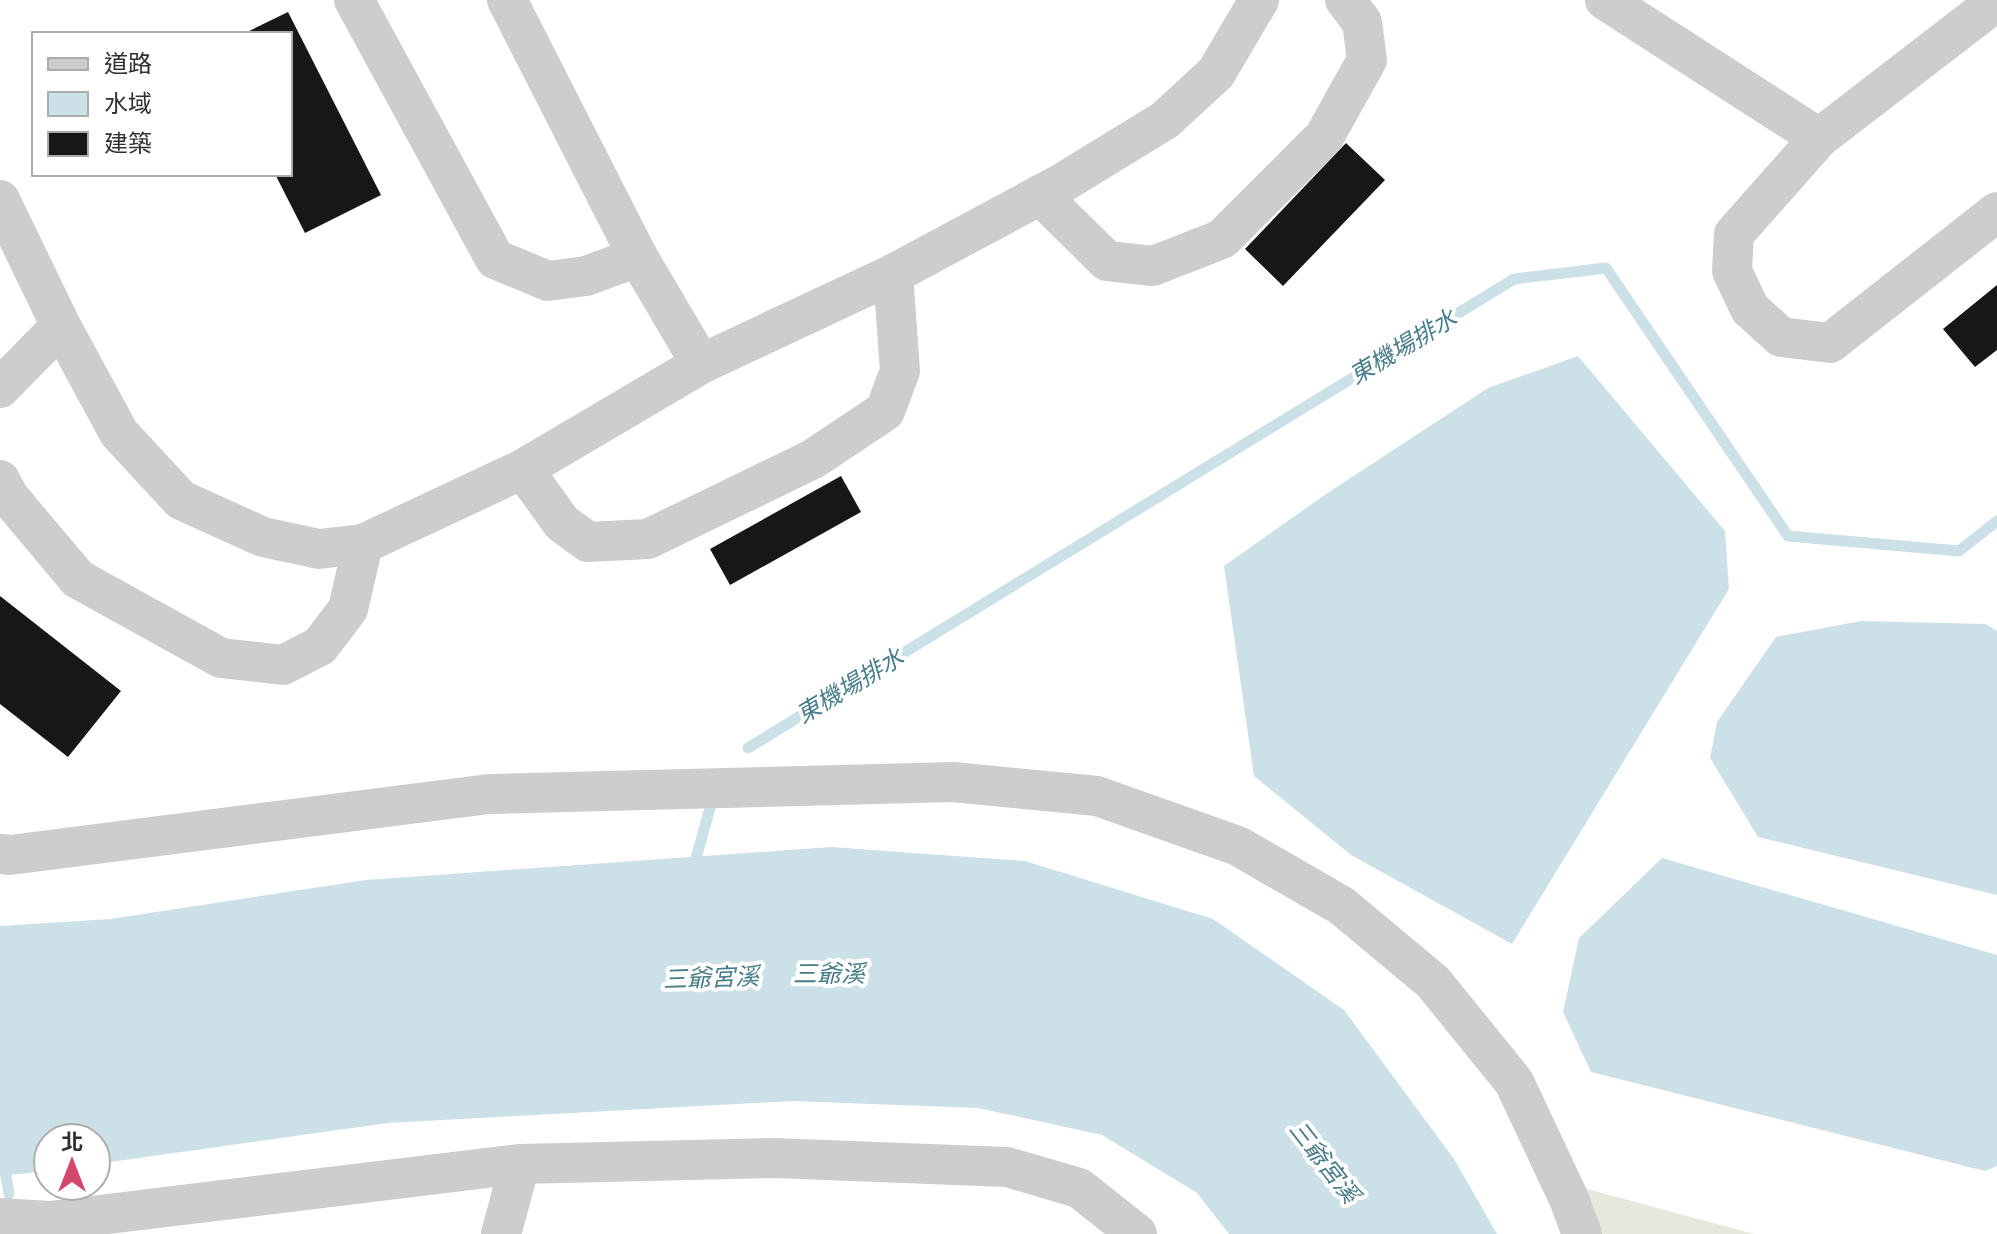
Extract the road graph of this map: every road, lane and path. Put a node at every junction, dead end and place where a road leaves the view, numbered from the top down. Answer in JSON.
{"nodes":[{"id":1,"x":354,"y":0,"type":"edge"},
{"id":2,"x":507,"y":0,"type":"edge"},
{"id":3,"x":1259,"y":0,"type":"edge"},
{"id":4,"x":1345,"y":0,"type":"edge"},
{"id":5,"x":1605,"y":0,"type":"edge"},
{"id":6,"x":1997,"y":1,"type":"edge"},
{"id":7,"x":1819,"y":138,"type":"junction"},
{"id":8,"x":1040,"y":195,"type":"junction"},
{"id":9,"x":2,"y":207,"type":"edge"},
{"id":10,"x":1997,"y":212,"type":"edge"},
{"id":11,"x":638,"y":257,"type":"junction"},
{"id":12,"x":893,"y":274,"type":"junction"},
{"id":13,"x":61,"y":326,"type":"junction"},
{"id":14,"x":701,"y":364,"type":"junction"},
{"id":15,"x":0,"y":388,"type":"edge"},
{"id":16,"x":523,"y":469,"type":"junction"},
{"id":17,"x":0,"y":480,"type":"edge"},
{"id":18,"x":363,"y":544,"type":"junction"},
{"id":19,"x":0,"y":854,"type":"edge"},
{"id":20,"x":520,"y":1164,"type":"junction"},
{"id":21,"x":0,"y":1218,"type":"edge"},
{"id":22,"x":48,"y":1228,"type":"edge"},
{"id":23,"x":501,"y":1234,"type":"edge"},
{"id":24,"x":1137,"y":1234,"type":"edge"},
{"id":25,"x":1582,"y":1234,"type":"edge"}],
"edges":[{"from":1,"to":11,"type":"lane"},
{"from":2,"to":11,"type":"lane"},
{"from":3,"to":8,"type":"lane"},
{"from":4,"to":8,"type":"lane"},
{"from":5,"to":7,"type":"lane"},
{"from":6,"to":7,"type":"lane"},
{"from":7,"to":10,"type":"lane"},
{"from":8,"to":12,"type":"lane"},
{"from":9,"to":13,"type":"lane"},
{"from":11,"to":14,"type":"lane"},
{"from":12,"to":14,"type":"lane"},
{"from":12,"to":16,"type":"lane"},
{"from":13,"to":15,"type":"lane"},
{"from":13,"to":18,"type":"lane"},
{"from":14,"to":16,"type":"lane"},
{"from":16,"to":18,"type":"lane"},
{"from":17,"to":18,"type":"lane"},
{"from":19,"to":25,"type":"lane"},
{"from":20,"to":22,"type":"lane"},
{"from":20,"to":23,"type":"lane"},
{"from":20,"to":24,"type":"lane"},
{"from":21,"to":22,"type":"lane"}]}
